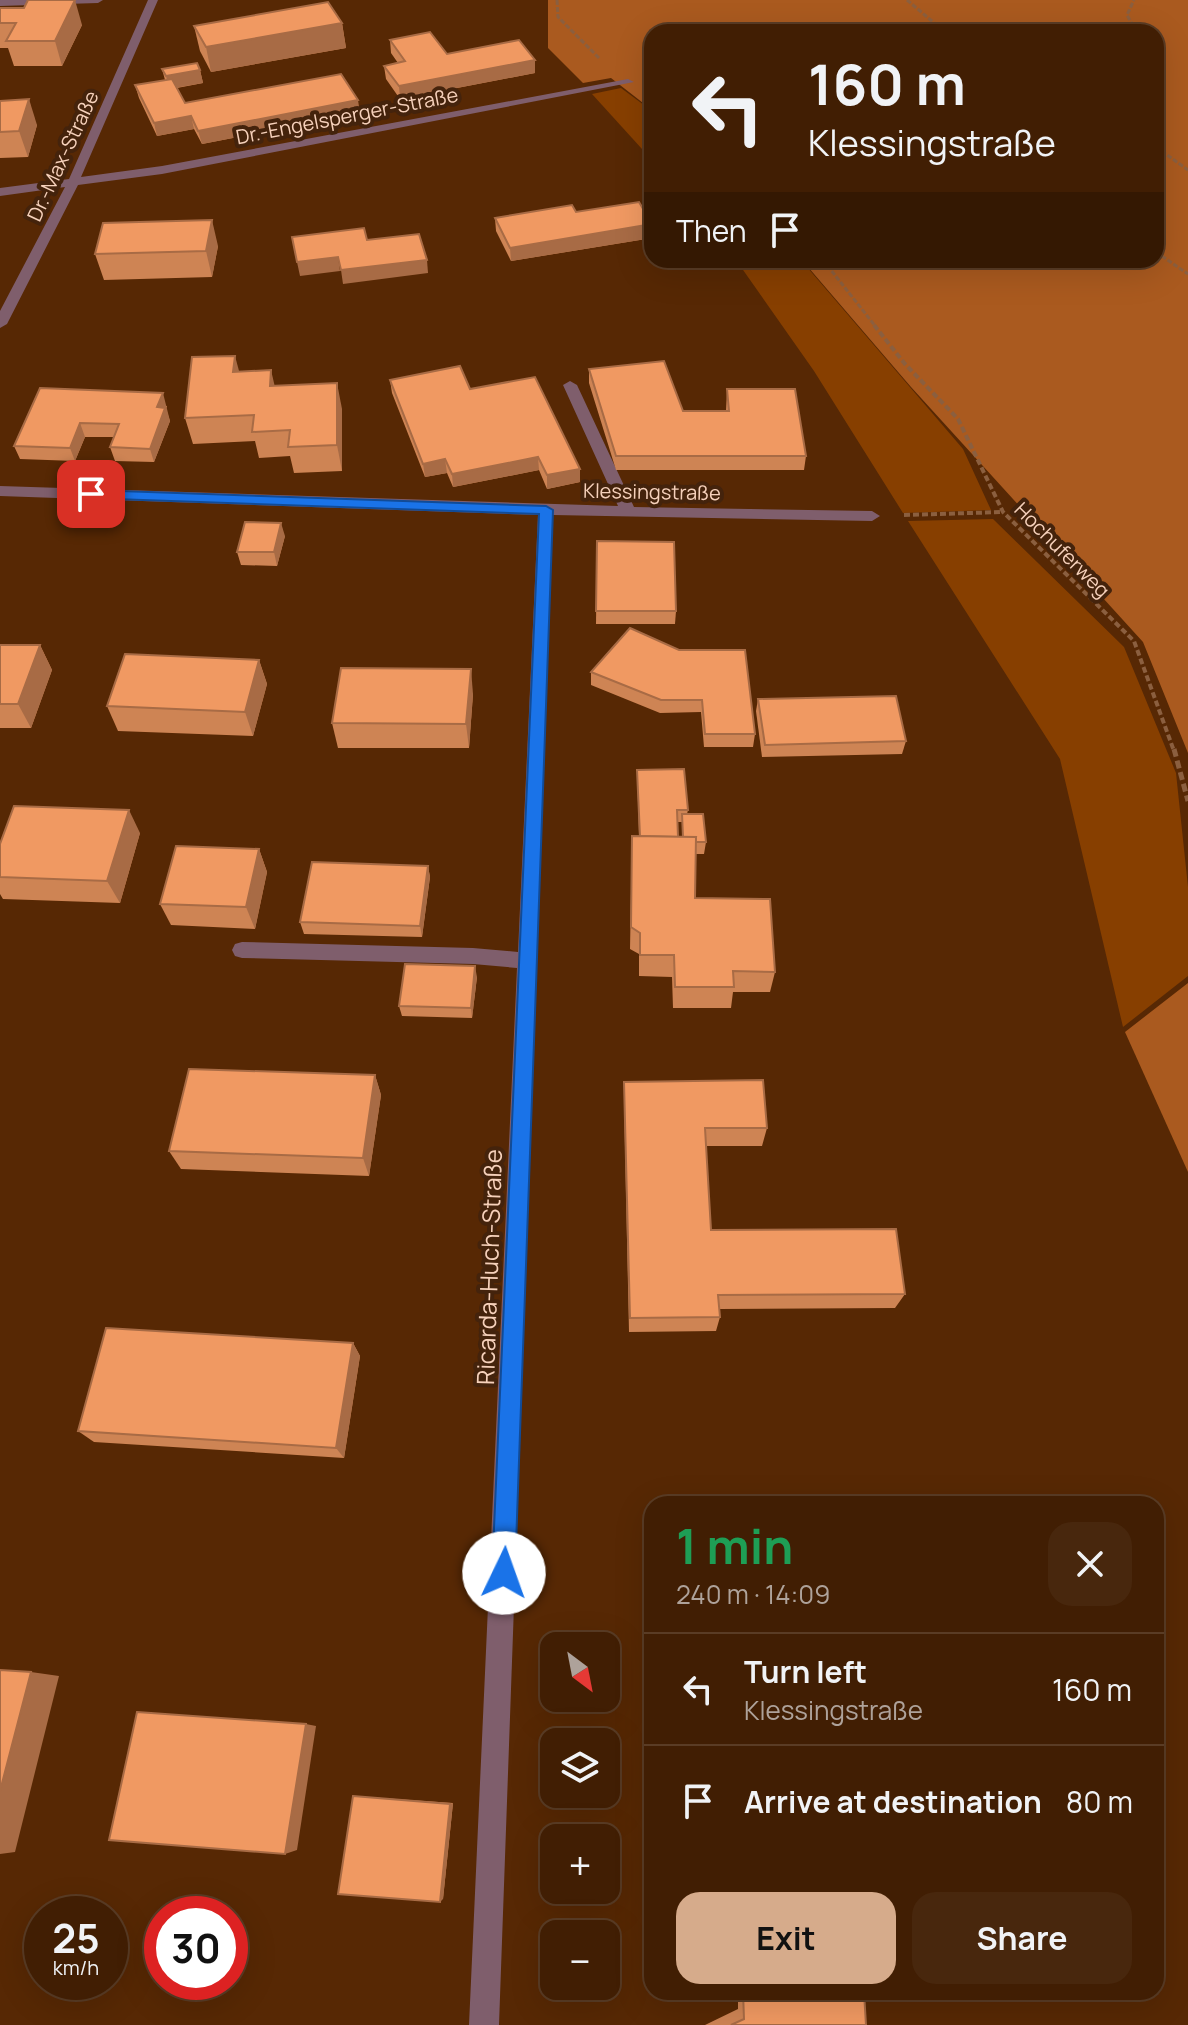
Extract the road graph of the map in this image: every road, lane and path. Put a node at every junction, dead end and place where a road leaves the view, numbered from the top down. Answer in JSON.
{"nodes":[{"id":1,"x":98,"y":0,"type":"edge"},
{"id":2,"x":153,"y":0,"type":"edge"},
{"id":3,"x":907,"y":0,"type":"edge"},
{"id":4,"x":1134,"y":0,"type":"edge"},
{"id":5,"x":0,"y":3,"type":"edge"},
{"id":6,"x":936,"y":24,"type":"edge"},
{"id":7,"x":1132,"y":24,"type":"edge"},
{"id":8,"x":628,"y":82,"type":"dead end"},
{"id":9,"x":1164,"y":153,"type":"edge"},
{"id":10,"x":1188,"y":170,"type":"edge"},
{"id":11,"x":73,"y":183,"type":"junction"},
{"id":12,"x":0,"y":192,"type":"edge"},
{"id":13,"x":1164,"y":258,"type":"edge"},
{"id":14,"x":829,"y":268,"type":"edge"},
{"id":15,"x":1188,"y":274,"type":"edge"},
{"id":16,"x":0,"y":324,"type":"edge"},
{"id":17,"x":570,"y":385,"type":"dead end"},
{"id":18,"x":0,"y":491,"type":"edge"},
{"id":19,"x":546,"y":510,"type":"junction"},
{"id":20,"x":628,"y":511,"type":"junction"},
{"id":21,"x":1003,"y":512,"type":"junction"},
{"id":22,"x":872,"y":516,"type":"joint"},
{"id":23,"x":1188,"y":801,"type":"edge"},
{"id":24,"x":242,"y":950,"type":"dead end"},
{"id":25,"x":528,"y":961,"type":"junction"},
{"id":26,"x":484,"y":2025,"type":"edge"}],
"edges":[{"from":1,"to":5,"type":"street"},
{"from":2,"to":11,"type":"street","name":"Dr.-Max-Straße"},
{"from":3,"to":6,"type":"path"},
{"from":4,"to":7,"type":"path"},
{"from":8,"to":11,"type":"street","name":"Dr.-Engelsperger-Straße"},
{"from":9,"to":10,"type":"path"},
{"from":11,"to":12,"type":"street","name":"Dr.-Engelsperger-Straße"},
{"from":11,"to":16,"type":"street","name":"Dr.-Max-Straße"},
{"from":13,"to":15,"type":"path"},
{"from":14,"to":21,"type":"path","name":"Hochuferweg"},
{"from":17,"to":20,"type":"street"},
{"from":18,"to":19,"type":"street","name":"Klessingstraße"},
{"from":19,"to":20,"type":"street","name":"Klessingstraße"},
{"from":19,"to":25,"type":"street","name":"Ricarda-Huch-Straße"},
{"from":20,"to":22,"type":"street","name":"Klessingstraße"},
{"from":21,"to":22,"type":"path"},
{"from":21,"to":23,"type":"path","name":"Hochuferweg"},
{"from":24,"to":25,"type":"street"},
{"from":25,"to":26,"type":"street","name":"Ricarda-Huch-Straße"}]}
